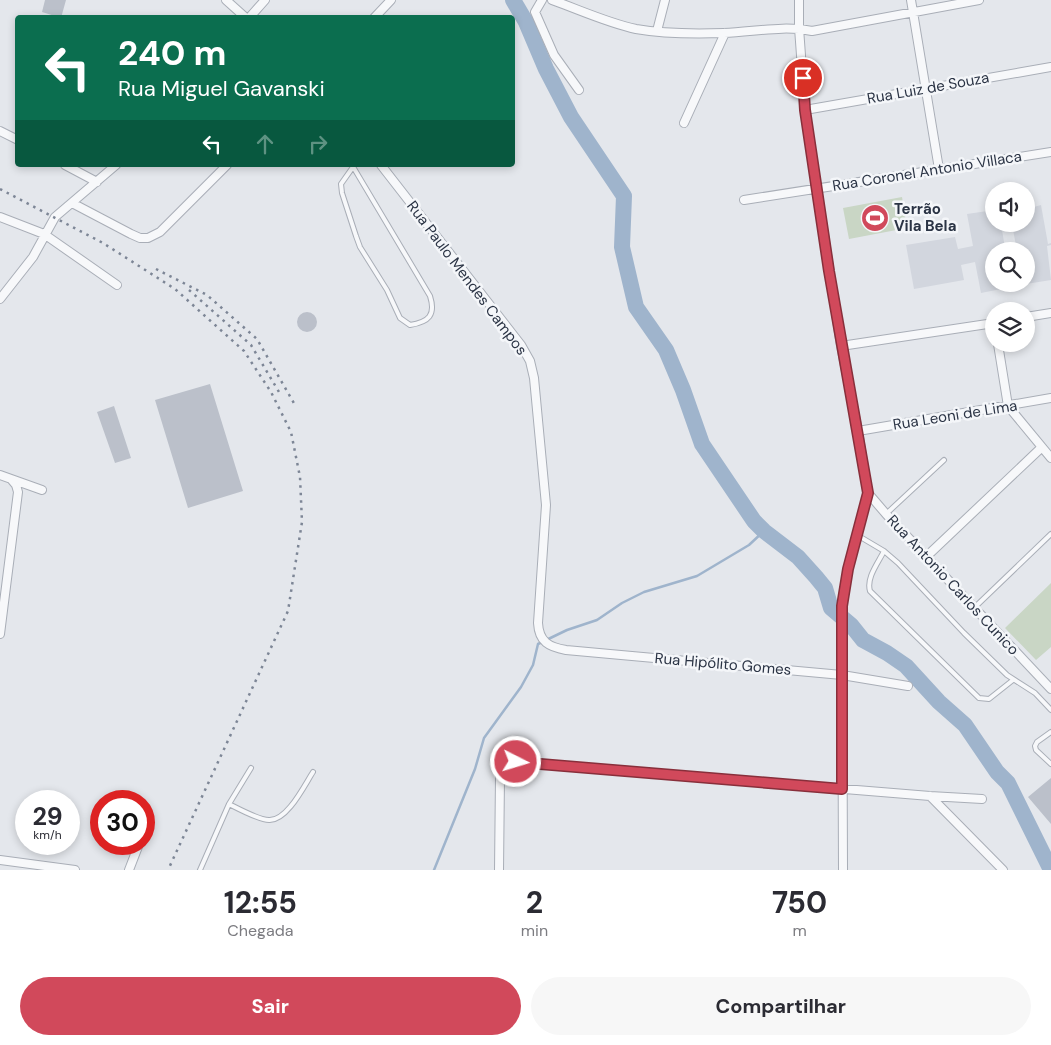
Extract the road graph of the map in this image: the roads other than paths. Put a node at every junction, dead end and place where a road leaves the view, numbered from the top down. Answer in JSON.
{"nodes":[{"id":1,"x":226,"y":0,"type":"edge"},
{"id":2,"x":265,"y":0,"type":"edge"},
{"id":3,"x":391,"y":0,"type":"edge"},
{"id":4,"x":542,"y":0,"type":"edge"},
{"id":5,"x":552,"y":0,"type":"edge"},
{"id":6,"x":665,"y":0,"type":"edge"},
{"id":7,"x":799,"y":0,"type":"edge"},
{"id":8,"x":911,"y":0,"type":"edge"},
{"id":9,"x":979,"y":0,"type":"edge"},
{"id":10,"x":913,"y":12,"type":"junction"},
{"id":11,"x":244,"y":15,"type":"edge"},
{"id":12,"x":251,"y":15,"type":"edge"},
{"id":13,"x":377,"y":15,"type":"edge"},
{"id":14,"x":799,"y":28,"type":"junction"},
{"id":15,"x":657,"y":31,"type":"junction"},
{"id":16,"x":725,"y":33,"type":"junction"},
{"id":17,"x":1051,"y":67,"type":"edge"},
{"id":18,"x":926,"y":89,"type":"junction"},
{"id":19,"x":579,"y":90,"type":"dead end"},
{"id":20,"x":805,"y":110,"type":"junction"},
{"id":21,"x":684,"y":123,"type":"dead end"},
{"id":22,"x":0,"y":131,"type":"edge"},
{"id":23,"x":15,"y":138,"type":"edge"},
{"id":24,"x":1051,"y":152,"type":"edge"},
{"id":25,"x":69,"y":167,"type":"edge"},
{"id":26,"x":114,"y":167,"type":"edge"},
{"id":27,"x":225,"y":167,"type":"edge"},
{"id":28,"x":351,"y":167,"type":"edge"},
{"id":29,"x":353,"y":167,"type":"edge"},
{"id":30,"x":383,"y":167,"type":"edge"},
{"id":31,"x":939,"y":169,"type":"junction"},
{"id":32,"x":97,"y":182,"type":"junction"},
{"id":33,"x":818,"y":188,"type":"junction"},
{"id":34,"x":744,"y":200,"type":"dead end"},
{"id":35,"x":72,"y":203,"type":"junction"},
{"id":36,"x":0,"y":217,"type":"edge"},
{"id":37,"x":44,"y":234,"type":"junction"},
{"id":38,"x":117,"y":285,"type":"dead end"},
{"id":39,"x":0,"y":299,"type":"edge"},
{"id":40,"x":1051,"y":313,"type":"edge"},
{"id":41,"x":1035,"y":316,"type":"edge"},
{"id":42,"x":985,"y":324,"type":"edge"},
{"id":43,"x":841,"y":346,"type":"junction"},
{"id":44,"x":999,"y":352,"type":"edge"},
{"id":45,"x":1051,"y":398,"type":"edge"},
{"id":46,"x":1008,"y":406,"type":"junction"},
{"id":47,"x":858,"y":431,"type":"junction"},
{"id":48,"x":1041,"y":448,"type":"junction"},
{"id":49,"x":1051,"y":458,"type":"edge"},
{"id":50,"x":944,"y":460,"type":"dead end"},
{"id":51,"x":0,"y":475,"type":"edge"},
{"id":52,"x":11,"y":479,"type":"junction"},
{"id":53,"x":42,"y":490,"type":"dead end"},
{"id":54,"x":868,"y":493,"type":"junction"},
{"id":55,"x":886,"y":514,"type":"junction"},
{"id":56,"x":856,"y":534,"type":"junction"},
{"id":57,"x":1051,"y":534,"type":"edge"},
{"id":58,"x":884,"y":551,"type":"junction"},
{"id":59,"x":927,"y":556,"type":"junction"},
{"id":60,"x":974,"y":608,"type":"junction"},
{"id":61,"x":0,"y":634,"type":"edge"},
{"id":62,"x":541,"y":637,"type":"joint"},
{"id":63,"x":842,"y":675,"type":"junction"},
{"id":64,"x":1013,"y":680,"type":"junction"},
{"id":65,"x":908,"y":686,"type":"dead end"},
{"id":66,"x":1051,"y":689,"type":"edge"},
{"id":67,"x":1051,"y":710,"type":"edge"},
{"id":68,"x":1051,"y":732,"type":"edge"},
{"id":69,"x":1051,"y":764,"type":"edge"},
{"id":70,"x":251,"y":768,"type":"dead end"},
{"id":71,"x":313,"y":772,"type":"dead end"},
{"id":72,"x":842,"y":789,"type":"junction"},
{"id":73,"x":930,"y":796,"type":"junction"},
{"id":74,"x":982,"y":798,"type":"dead end"},
{"id":75,"x":229,"y":804,"type":"junction"},
{"id":76,"x":134,"y":855,"type":"edge"},
{"id":77,"x":0,"y":860,"type":"edge"},
{"id":78,"x":75,"y":870,"type":"edge"},
{"id":79,"x":128,"y":870,"type":"edge"},
{"id":80,"x":200,"y":870,"type":"edge"},
{"id":81,"x":499,"y":870,"type":"edge"},
{"id":82,"x":843,"y":870,"type":"edge"},
{"id":83,"x":1003,"y":870,"type":"edge"}],
"edges":[{"from":1,"to":11,"type":"street"},
{"from":2,"to":12,"type":"street"},
{"from":3,"to":13,"type":"street"},
{"from":4,"to":19,"type":"street"},
{"from":5,"to":15,"type":"street"},
{"from":6,"to":15,"type":"street"},
{"from":7,"to":14,"type":"street"},
{"from":8,"to":10,"type":"street"},
{"from":9,"to":10,"type":"street"},
{"from":10,"to":14,"type":"street"},
{"from":10,"to":18,"type":"street"},
{"from":14,"to":16,"type":"street"},
{"from":14,"to":20,"type":"street"},
{"from":15,"to":16,"type":"street"},
{"from":16,"to":21,"type":"street"},
{"from":17,"to":18,"type":"street","name":"Rua Luiz de Souza"},
{"from":18,"to":20,"type":"street","name":"Rua Luiz de Souza"},
{"from":18,"to":31,"type":"street"},
{"from":20,"to":33,"type":"street"},
{"from":22,"to":23,"type":"street"},
{"from":24,"to":31,"type":"street","name":"Rua Coronel Antonio Villaca"},
{"from":25,"to":32,"type":"street"},
{"from":26,"to":32,"type":"street"},
{"from":27,"to":35,"type":"street"},
{"from":28,"to":29,"type":"lane"},
{"from":30,"to":62,"type":"street","name":"Rua Paulo Mendes Campos"},
{"from":31,"to":33,"type":"street","name":"Rua Coronel Antonio Villaca"},
{"from":32,"to":35,"type":"street"},
{"from":33,"to":34,"type":"street","name":"Rua Coronel Antonio Villaca"},
{"from":33,"to":43,"type":"street"},
{"from":35,"to":37,"type":"street"},
{"from":36,"to":37,"type":"street"},
{"from":37,"to":38,"type":"street"},
{"from":37,"to":39,"type":"street"},
{"from":40,"to":41,"type":"street"},
{"from":42,"to":43,"type":"street"},
{"from":43,"to":47,"type":"street"},
{"from":44,"to":46,"type":"street"},
{"from":45,"to":46,"type":"street","name":"Rua Leoni de Lima"},
{"from":46,"to":47,"type":"street","name":"Rua Leoni de Lima"},
{"from":46,"to":48,"type":"street"},
{"from":47,"to":54,"type":"street"},
{"from":48,"to":49,"type":"street"},
{"from":48,"to":59,"type":"street"},
{"from":50,"to":55,"type":"lane"},
{"from":51,"to":52,"type":"street"},
{"from":52,"to":53,"type":"street"},
{"from":52,"to":61,"type":"street"},
{"from":54,"to":55,"type":"street","name":"Rua Antonio Carlos Cunico"},
{"from":54,"to":56,"type":"street"},
{"from":55,"to":59,"type":"street","name":"Rua Antonio Carlos Cunico"},
{"from":56,"to":58,"type":"lane"},
{"from":56,"to":63,"type":"street"},
{"from":57,"to":60,"type":"lane"},
{"from":58,"to":64,"type":"lane"},
{"from":58,"to":64,"type":"lane"},
{"from":59,"to":60,"type":"street","name":"Rua Antonio Carlos Cunico"},
{"from":60,"to":66,"type":"street","name":"Rua Antonio Carlos Cunico"},
{"from":62,"to":63,"type":"street","name":"Rua Hipólito Gomes"},
{"from":63,"to":65,"type":"street","name":"Rua Hipólito Gomes"},
{"from":63,"to":72,"type":"street"},
{"from":64,"to":67,"type":"lane"},
{"from":68,"to":69,"type":"lane"},
{"from":70,"to":75,"type":"lane"},
{"from":71,"to":75,"type":"lane"},
{"from":72,"to":73,"type":"street"},
{"from":72,"to":81,"type":"street"},
{"from":72,"to":82,"type":"street"},
{"from":73,"to":74,"type":"street"},
{"from":73,"to":83,"type":"street"},
{"from":75,"to":80,"type":"lane"},
{"from":76,"to":79,"type":"street"},
{"from":77,"to":78,"type":"street"}]}
